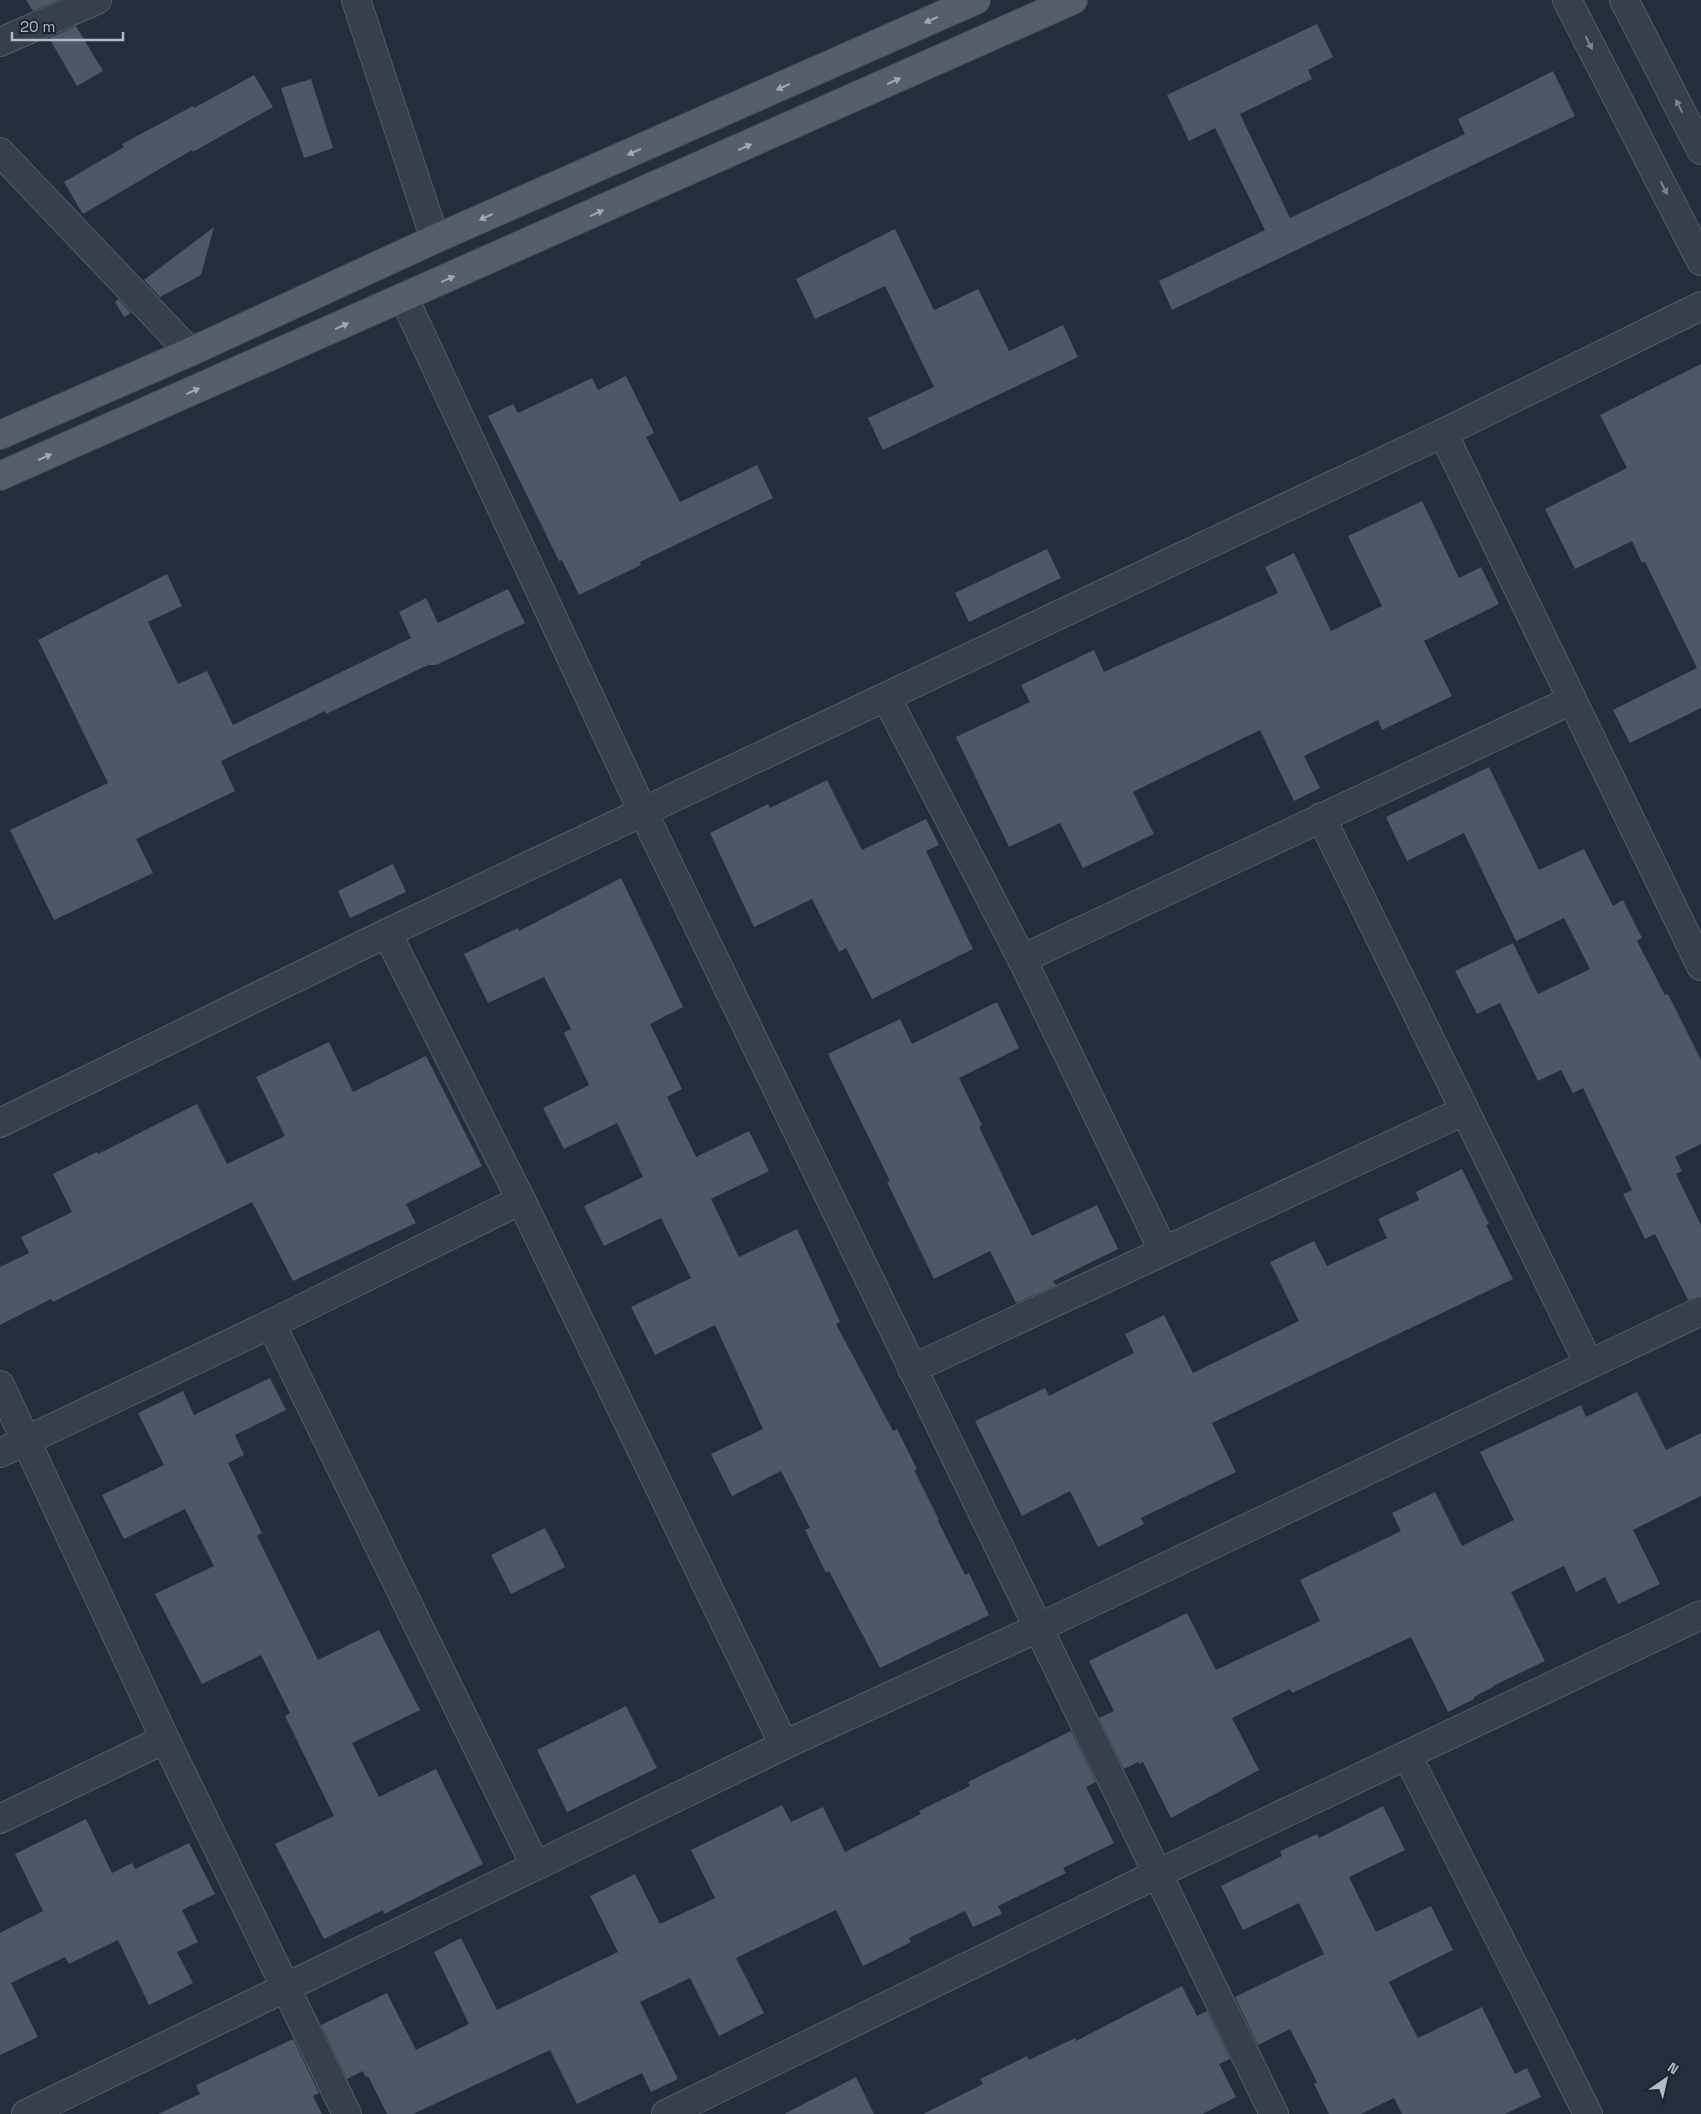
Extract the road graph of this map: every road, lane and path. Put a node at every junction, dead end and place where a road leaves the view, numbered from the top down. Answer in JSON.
{"nodes":[{"id":1,"x":97,"y":0,"type":"edge"},
{"id":2,"x":356,"y":0,"type":"edge"},
{"id":3,"x":976,"y":0,"type":"edge"},
{"id":4,"x":1074,"y":0,"type":"edge"},
{"id":5,"x":1567,"y":0,"type":"edge"},
{"id":6,"x":1624,"y":0,"type":"edge"},
{"id":7,"x":0,"y":42,"type":"edge"},
{"id":8,"x":1701,"y":150,"type":"edge"},
{"id":9,"x":0,"y":152,"type":"edge"},
{"id":10,"x":435,"y":239,"type":"junction"},
{"id":11,"x":1701,"y":261,"type":"edge"},
{"id":12,"x":404,"y":298,"type":"junction"},
{"id":13,"x":1701,"y":306,"type":"edge"},
{"id":14,"x":190,"y":352,"type":"junction"},
{"id":15,"x":1443,"y":433,"type":"junction"},
{"id":16,"x":0,"y":434,"type":"edge"},
{"id":17,"x":0,"y":476,"type":"edge"},
{"id":18,"x":886,"y":697,"type":"junction"},
{"id":19,"x":1572,"y":700,"type":"junction"},
{"id":20,"x":642,"y":812,"type":"junction"},
{"id":21,"x":1321,"y":816,"type":"junction"},
{"id":22,"x":387,"y":933,"type":"junction"},
{"id":23,"x":1022,"y":959,"type":"junction"},
{"id":24,"x":1701,"y":966,"type":"edge"},
{"id":25,"x":1464,"y":1111,"type":"junction"},
{"id":26,"x":0,"y":1123,"type":"edge"},
{"id":27,"x":521,"y":1200,"type":"junction"},
{"id":28,"x":1163,"y":1250,"type":"junction"},
{"id":29,"x":1701,"y":1310,"type":"edge"},
{"id":30,"x":271,"y":1324,"type":"junction"},
{"id":31,"x":1589,"y":1364,"type":"junction"},
{"id":32,"x":912,"y":1369,"type":"junction"},
{"id":33,"x":0,"y":1385,"type":"edge"},
{"id":34,"x":26,"y":1440,"type":"junction"},
{"id":35,"x":0,"y":1452,"type":"edge"},
{"id":36,"x":1700,"y":1618,"type":"edge"},
{"id":37,"x":1038,"y":1628,"type":"junction"},
{"id":38,"x":165,"y":1739,"type":"junction"},
{"id":39,"x":784,"y":1745,"type":"junction"},
{"id":40,"x":1407,"y":1755,"type":"junction"},
{"id":41,"x":0,"y":1819,"type":"edge"},
{"id":42,"x":535,"y":1865,"type":"junction"},
{"id":43,"x":1157,"y":1874,"type":"junction"},
{"id":44,"x":285,"y":1990,"type":"junction"},
{"id":45,"x":26,"y":2114,"type":"edge"},
{"id":46,"x":347,"y":2114,"type":"edge"},
{"id":47,"x":666,"y":2114,"type":"edge"},
{"id":48,"x":1274,"y":2114,"type":"edge"},
{"id":49,"x":1588,"y":2114,"type":"edge"}],
"edges":[{"from":1,"to":7,"type":"street"},
{"from":2,"to":10,"type":"street"},
{"from":3,"to":10,"type":"main road","one_way":true},
{"from":12,"to":4,"type":"main road","one_way":true},
{"from":5,"to":11,"type":"street","one_way":true},
{"from":8,"to":6,"type":"street","one_way":true},
{"from":9,"to":14,"type":"street"},
{"from":10,"to":14,"type":"main road"},
{"from":17,"to":12,"type":"main road","one_way":true},
{"from":12,"to":20,"type":"street"},
{"from":13,"to":15,"type":"street"},
{"from":14,"to":16,"type":"main road"},
{"from":15,"to":18,"type":"street"},
{"from":15,"to":19,"type":"street"},
{"from":18,"to":20,"type":"street"},
{"from":18,"to":23,"type":"street"},
{"from":19,"to":21,"type":"street"},
{"from":19,"to":24,"type":"street"},
{"from":20,"to":22,"type":"street"},
{"from":20,"to":32,"type":"street"},
{"from":21,"to":23,"type":"street"},
{"from":21,"to":25,"type":"street"},
{"from":22,"to":26,"type":"street"},
{"from":22,"to":27,"type":"street"},
{"from":23,"to":28,"type":"street"},
{"from":25,"to":28,"type":"street"},
{"from":25,"to":31,"type":"street"},
{"from":27,"to":30,"type":"street"},
{"from":27,"to":39,"type":"street"},
{"from":28,"to":32,"type":"street"},
{"from":29,"to":31,"type":"street"},
{"from":30,"to":34,"type":"street"},
{"from":30,"to":42,"type":"street"},
{"from":31,"to":37,"type":"street"},
{"from":32,"to":37,"type":"street"},
{"from":33,"to":34,"type":"street"},
{"from":34,"to":35,"type":"street"},
{"from":34,"to":38,"type":"street"},
{"from":36,"to":40,"type":"street"},
{"from":37,"to":39,"type":"street"},
{"from":37,"to":43,"type":"street"},
{"from":38,"to":41,"type":"street"},
{"from":38,"to":44,"type":"street"},
{"from":39,"to":42,"type":"street"},
{"from":40,"to":43,"type":"street"},
{"from":40,"to":49,"type":"street"},
{"from":42,"to":44,"type":"street"},
{"from":43,"to":47,"type":"street"},
{"from":43,"to":48,"type":"street"},
{"from":44,"to":45,"type":"street"},
{"from":44,"to":46,"type":"street"}]}
